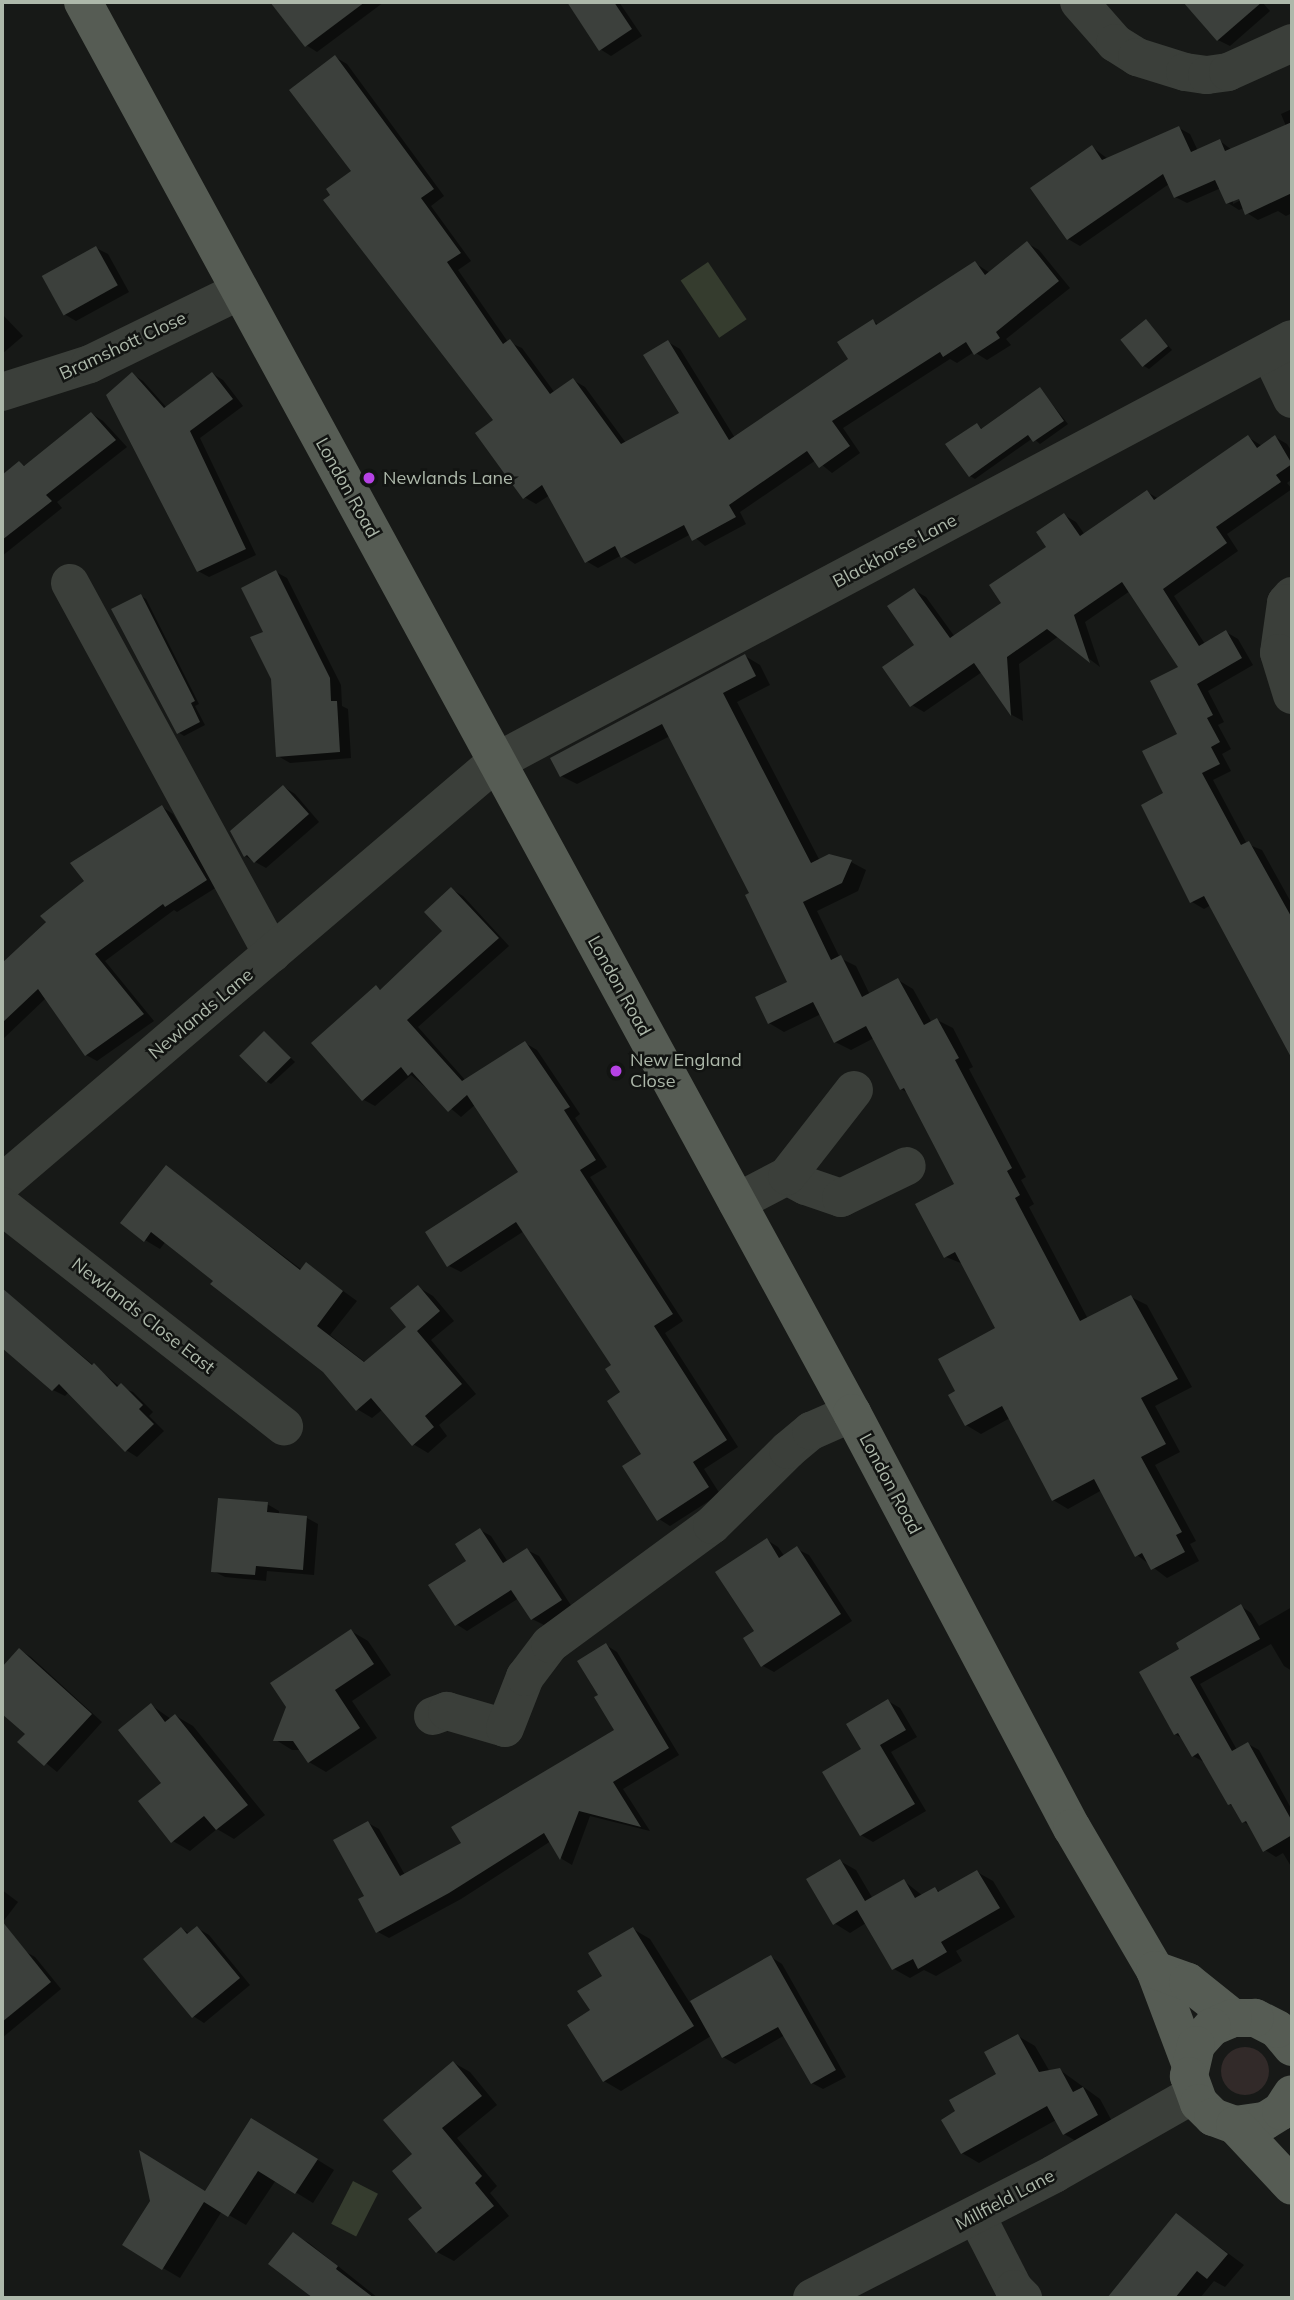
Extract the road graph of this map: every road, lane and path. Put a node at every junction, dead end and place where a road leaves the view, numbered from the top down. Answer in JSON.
{"nodes":[{"id":1,"x":83,"y":2,"type":"edge"},
{"id":2,"x":1079,"y":2,"type":"edge"},
{"id":3,"x":1292,"y":43,"type":"edge"},
{"id":4,"x":240,"y":291,"type":"junction"},
{"id":5,"x":1281,"y":346,"type":"edge"},
{"id":6,"x":2,"y":392,"type":"edge"},
{"id":7,"x":1292,"y":399,"type":"edge"},
{"id":8,"x":70,"y":583,"type":"dead end"},
{"id":9,"x":1292,"y":596,"type":"edge"},
{"id":10,"x":1292,"y":695,"type":"edge"},
{"id":11,"x":496,"y":762,"type":"junction"},
{"id":12,"x":271,"y":954,"type":"junction"},
{"id":13,"x":855,"y":1090,"type":"dead end"},
{"id":14,"x":907,"y":1166,"type":"dead end"},
{"id":15,"x":787,"y":1176,"type":"junction"},
{"id":16,"x":2,"y":1183,"type":"edge"},
{"id":17,"x":737,"y":1202,"type":"junction"},
{"id":18,"x":2,"y":1206,"type":"edge"},
{"id":19,"x":852,"y":1413,"type":"junction"},
{"id":20,"x":284,"y":1426,"type":"dead end"},
{"id":21,"x":433,"y":1716,"type":"dead end"},
{"id":22,"x":1155,"y":1970,"type":"junction"},
{"id":23,"x":1233,"y":2018,"type":"junction"},
{"id":24,"x":1291,"y":2044,"type":"edge"},
{"id":25,"x":1192,"y":2079,"type":"junction"},
{"id":26,"x":1292,"y":2094,"type":"edge"},
{"id":27,"x":1235,"y":2125,"type":"junction"},
{"id":28,"x":1292,"y":2186,"type":"edge"},
{"id":29,"x":976,"y":2215,"type":"junction"},
{"id":30,"x":812,"y":2298,"type":"edge"},
{"id":31,"x":1023,"y":2298,"type":"edge"}],
"edges":[{"from":1,"to":4,"type":"main road","name":"London Road"},
{"from":2,"to":3,"type":"street"},
{"from":4,"to":6,"type":"street","name":"Bramshott Close"},
{"from":4,"to":11,"type":"main road","name":"London Road"},
{"from":5,"to":7,"type":"street"},
{"from":5,"to":11,"type":"street","name":"Blackhorse Lane"},
{"from":8,"to":12,"type":"street"},
{"from":9,"to":10,"type":"street"},
{"from":11,"to":12,"type":"street","name":"Newlands Lane"},
{"from":11,"to":17,"type":"main road","name":"London Road"},
{"from":12,"to":16,"type":"street","name":"Newlands Lane"},
{"from":13,"to":15,"type":"street"},
{"from":14,"to":15,"type":"street"},
{"from":15,"to":17,"type":"street"},
{"from":17,"to":19,"type":"main road","name":"London Road"},
{"from":18,"to":20,"type":"street","name":"Newlands Close East"},
{"from":19,"to":21,"type":"street"},
{"from":19,"to":22,"type":"main road","name":"London Road"},
{"from":22,"to":23,"type":"main road"},
{"from":22,"to":25,"type":"main road","name":"London Road"},
{"from":23,"to":24,"type":"main road"},
{"from":23,"to":25,"type":"main road"},
{"from":25,"to":27,"type":"main road","name":"London Road"},
{"from":25,"to":29,"type":"street","name":"Millfield Lane"},
{"from":26,"to":27,"type":"main road"},
{"from":27,"to":28,"type":"main road","name":"London Road"},
{"from":29,"to":30,"type":"street","name":"Millfield Lane"},
{"from":29,"to":31,"type":"street"}]}
